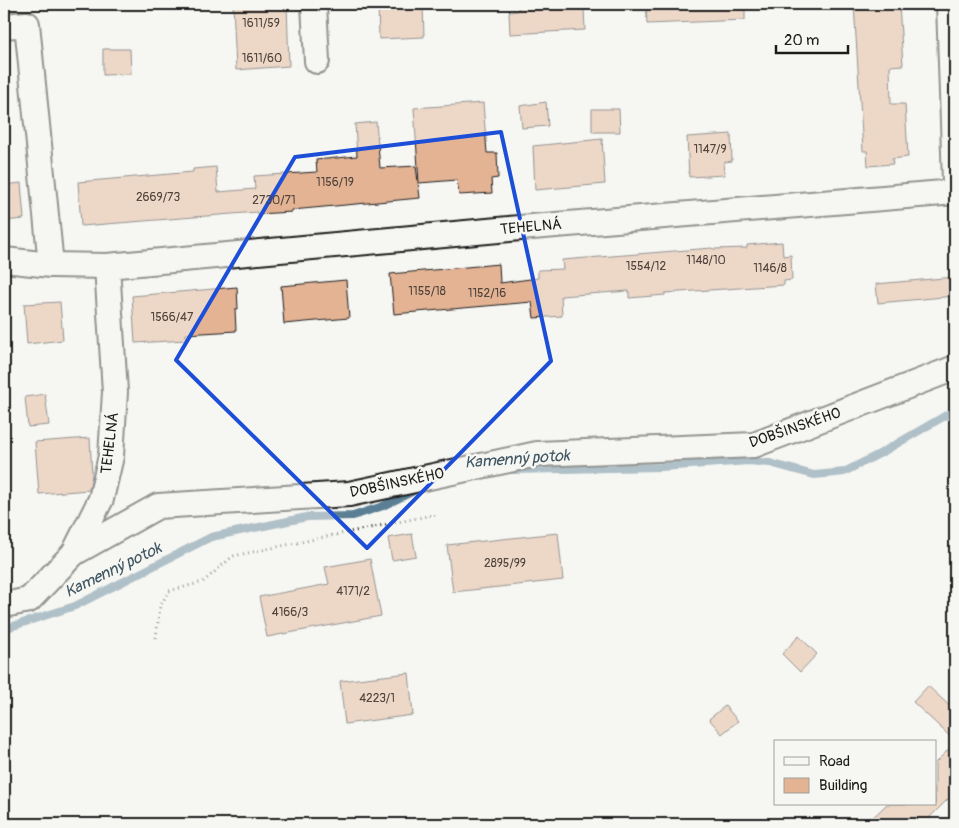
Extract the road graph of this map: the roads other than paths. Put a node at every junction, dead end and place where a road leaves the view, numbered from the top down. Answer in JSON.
{"nodes":[{"id":1,"x":314,"y":4,"type":"edge"},
{"id":2,"x":948,"y":4,"type":"edge"},
{"id":3,"x":4,"y":26,"type":"edge"},
{"id":4,"x":317,"y":61,"type":"dead end"},
{"id":5,"x":955,"y":182,"type":"edge"},
{"id":6,"x":955,"y":192,"type":"edge"},
{"id":7,"x":4,"y":260,"type":"edge"},
{"id":8,"x":51,"y":265,"type":"junction"},
{"id":9,"x":107,"y":266,"type":"junction"},
{"id":10,"x":955,"y":368,"type":"edge"},
{"id":11,"x":74,"y":553,"type":"junction"},
{"id":12,"x":4,"y":605,"type":"edge"}],
"edges":[{"from":1,"to":4,"type":"street"},
{"from":2,"to":5,"type":"street"},
{"from":3,"to":8,"type":"street"},
{"from":6,"to":9,"type":"street","name":"TEHELNÁ"},
{"from":7,"to":8,"type":"street","name":"TEHELNÁ"},
{"from":8,"to":9,"type":"street","name":"TEHELNÁ"},
{"from":9,"to":11,"type":"street","name":"TEHELNÁ"},
{"from":10,"to":11,"type":"street","name":"DOBŠINSKÉHO"},
{"from":11,"to":12,"type":"street","name":"TEHELNÁ"}]}
